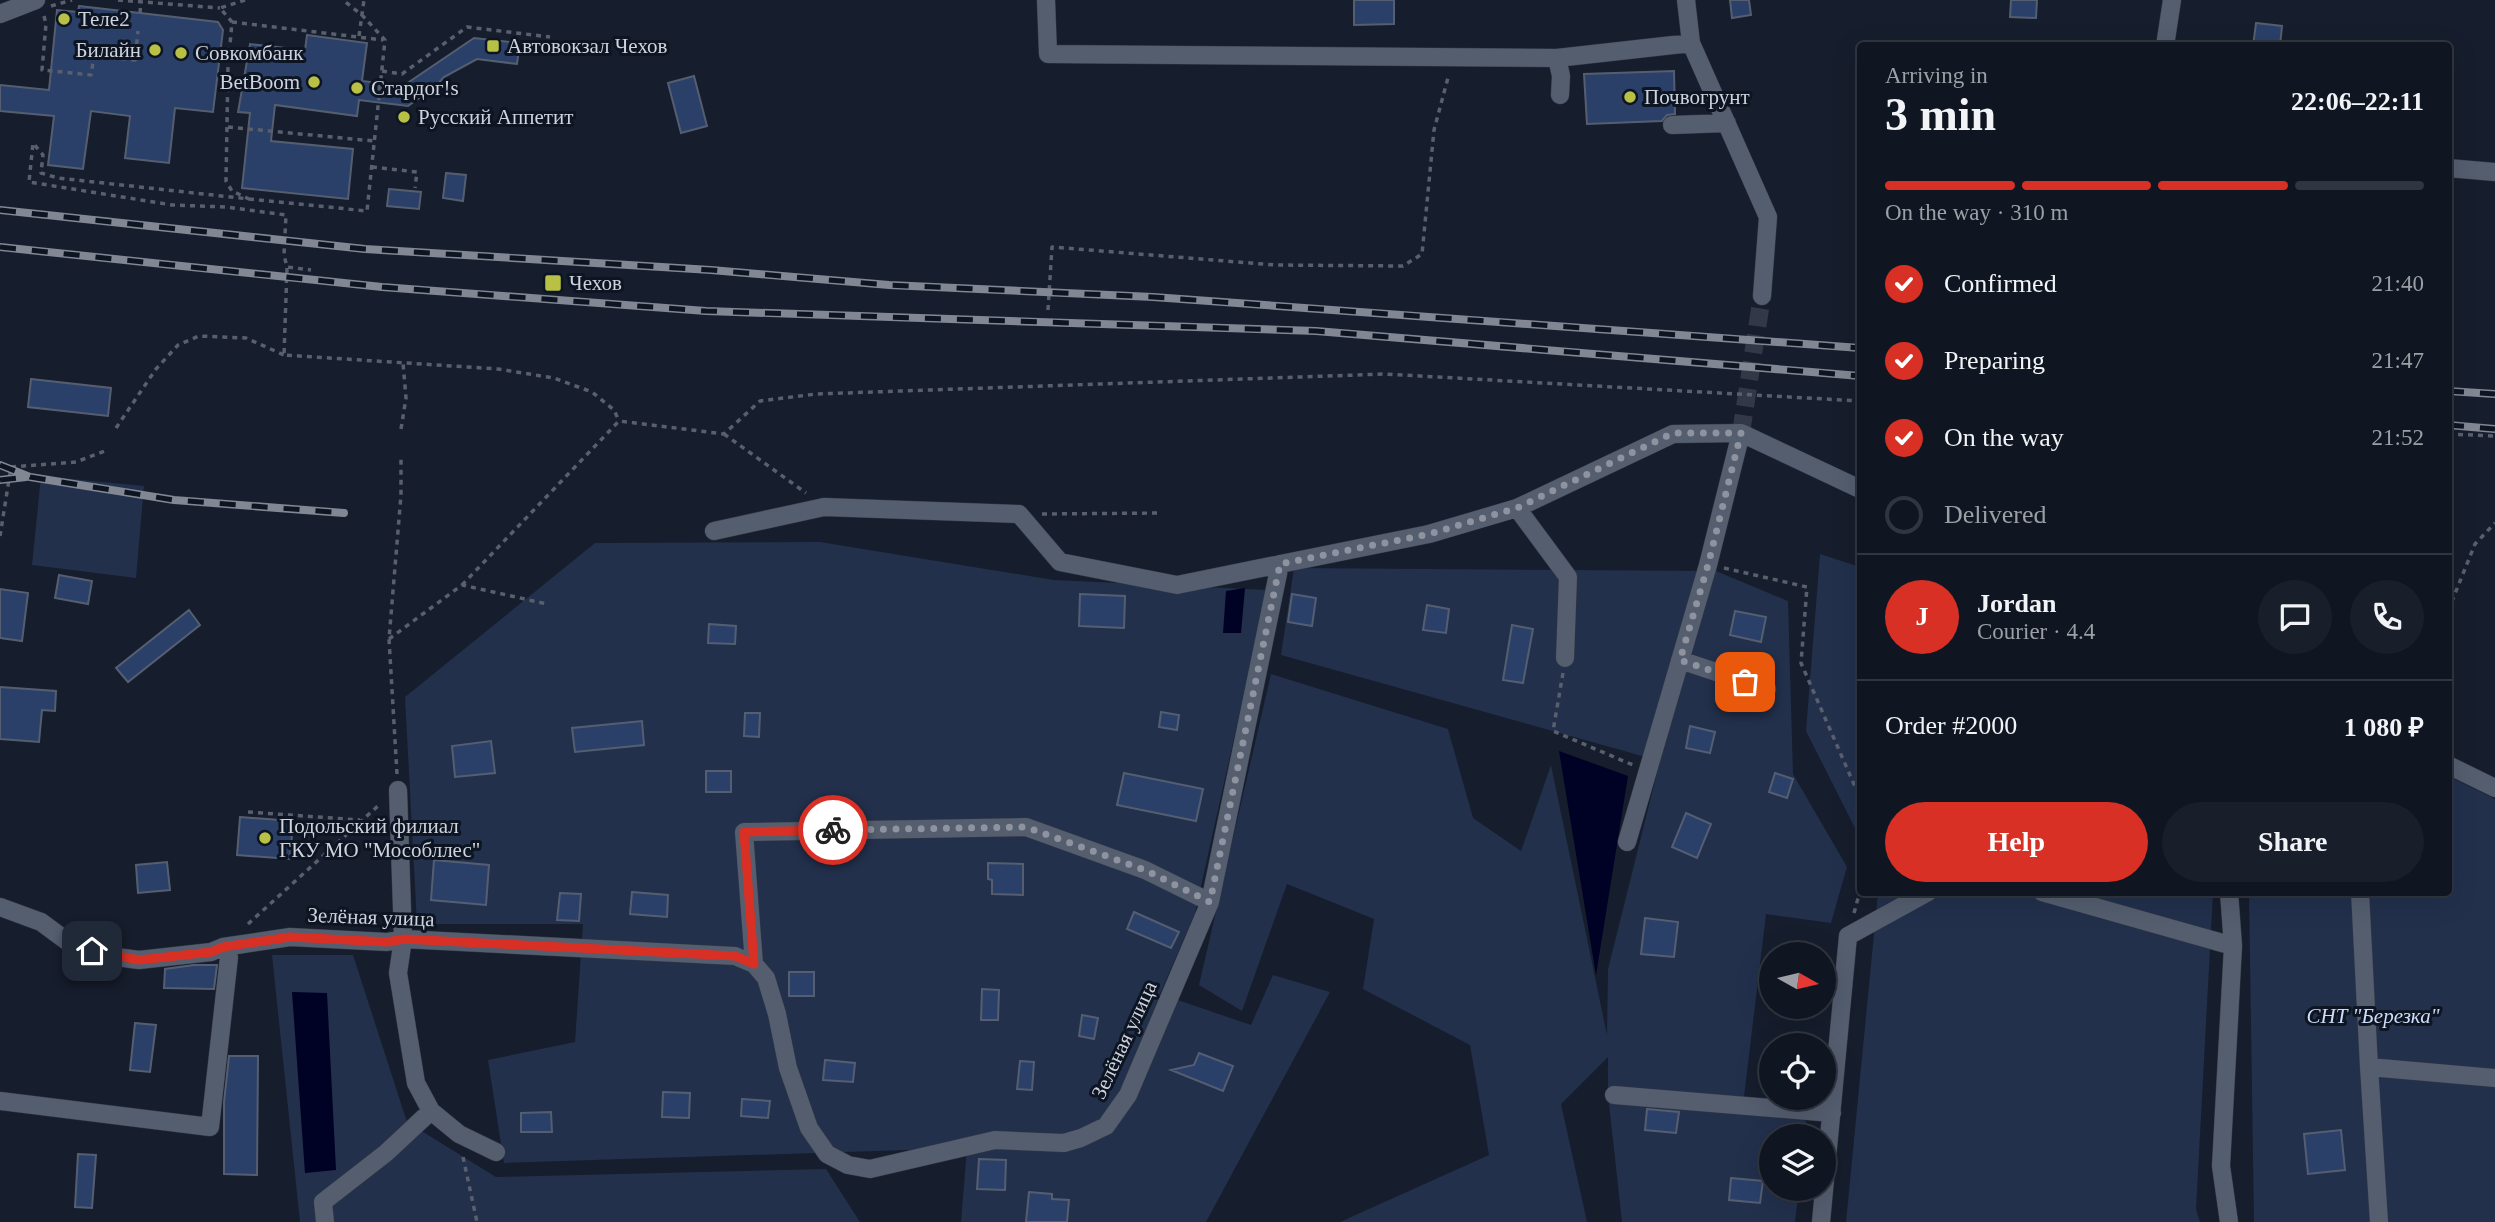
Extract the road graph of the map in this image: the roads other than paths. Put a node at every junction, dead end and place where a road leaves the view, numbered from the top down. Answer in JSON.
{"nodes":[{"id":1,"x":1046,"y":0,"type":"edge"},
{"id":2,"x":1686,"y":0,"type":"edge"},
{"id":3,"x":2172,"y":0,"type":"edge"},
{"id":4,"x":34,"y":4,"type":"edge"},
{"id":5,"x":0,"y":14,"type":"edge"},
{"id":6,"x":2166,"y":42,"type":"edge"},
{"id":7,"x":1691,"y":43,"type":"junction"},
{"id":8,"x":1557,"y":58,"type":"junction"},
{"id":9,"x":1560,"y":95,"type":"dead end"},
{"id":10,"x":1727,"y":123,"type":"junction"},
{"id":11,"x":1672,"y":125,"type":"dead end"},
{"id":12,"x":2452,"y":168,"type":"edge"},
{"id":13,"x":2495,"y":172,"type":"edge"},
{"id":14,"x":1762,"y":296,"type":"tunnel mouth"},
{"id":15,"x":1741,"y":433,"type":"junction"},
{"id":16,"x":1857,"y":488,"type":"edge"},
{"id":17,"x":1517,"y":508,"type":"junction"},
{"id":18,"x":714,"y":531,"type":"dead end"},
{"id":19,"x":1280,"y":564,"type":"junction"},
{"id":20,"x":1566,"y":658,"type":"road end"},
{"id":21,"x":1680,"y":660,"type":"junction"},
{"id":22,"x":1767,"y":689,"type":"dead end"},
{"id":23,"x":2452,"y":767,"type":"edge"},
{"id":24,"x":2495,"y":788,"type":"edge"},
{"id":25,"x":398,"y":790,"type":"road end"},
{"id":26,"x":1627,"y":842,"type":"dead end"},
{"id":27,"x":1921,"y":896,"type":"edge"},
{"id":28,"x":2056,"y":896,"type":"edge"},
{"id":29,"x":2229,"y":896,"type":"edge"},
{"id":30,"x":2360,"y":896,"type":"edge"},
{"id":31,"x":1210,"y":902,"type":"junction"},
{"id":32,"x":0,"y":907,"type":"edge"},
{"id":33,"x":404,"y":939,"type":"junction"},
{"id":34,"x":2233,"y":946,"type":"junction"},
{"id":35,"x":223,"y":947,"type":"junction"},
{"id":36,"x":754,"y":964,"type":"junction"},
{"id":37,"x":2369,"y":1067,"type":"junction"},
{"id":38,"x":2495,"y":1078,"type":"edge"},
{"id":39,"x":1614,"y":1096,"type":"dead end"},
{"id":40,"x":0,"y":1101,"type":"edge"},
{"id":41,"x":430,"y":1111,"type":"junction"},
{"id":42,"x":1832,"y":1113,"type":"junction"},
{"id":43,"x":496,"y":1152,"type":"dead end"},
{"id":44,"x":325,"y":1222,"type":"edge"},
{"id":45,"x":1821,"y":1222,"type":"edge"},
{"id":46,"x":2229,"y":1222,"type":"edge"},
{"id":47,"x":2379,"y":1222,"type":"edge"}],
"edges":[{"from":1,"to":8,"type":"street"},
{"from":2,"to":7,"type":"street"},
{"from":3,"to":6,"type":"street"},
{"from":4,"to":5,"type":"street"},
{"from":7,"to":8,"type":"street"},
{"from":7,"to":10,"type":"street"},
{"from":8,"to":9,"type":"street"},
{"from":10,"to":11,"type":"street"},
{"from":10,"to":14,"type":"street"},
{"from":12,"to":13,"type":"street"},
{"from":15,"to":16,"type":"street"},
{"from":15,"to":17,"type":"street"},
{"from":15,"to":21,"type":"street"},
{"from":17,"to":19,"type":"street"},
{"from":17,"to":20,"type":"street"},
{"from":18,"to":19,"type":"street"},
{"from":19,"to":31,"type":"street","name":"Зелёная улица"},
{"from":21,"to":22,"type":"street"},
{"from":21,"to":26,"type":"street"},
{"from":23,"to":24,"type":"street"},
{"from":25,"to":33,"type":"street"},
{"from":27,"to":42,"type":"street"},
{"from":28,"to":34,"type":"street"},
{"from":29,"to":34,"type":"street"},
{"from":30,"to":37,"type":"street"},
{"from":31,"to":36,"type":"street","name":"Зелёная улица"},
{"from":31,"to":36,"type":"street","name":"Зелёная улица"},
{"from":32,"to":35,"type":"street","name":"Зелёная улица"},
{"from":33,"to":35,"type":"street","name":"Зелёная улица"},
{"from":33,"to":36,"type":"street","name":"Зелёная улица"},
{"from":33,"to":41,"type":"street"},
{"from":34,"to":46,"type":"street"},
{"from":35,"to":40,"type":"street"},
{"from":37,"to":38,"type":"street"},
{"from":37,"to":47,"type":"street"},
{"from":39,"to":42,"type":"street"},
{"from":41,"to":43,"type":"street"},
{"from":41,"to":44,"type":"street"},
{"from":42,"to":45,"type":"street"}]}
